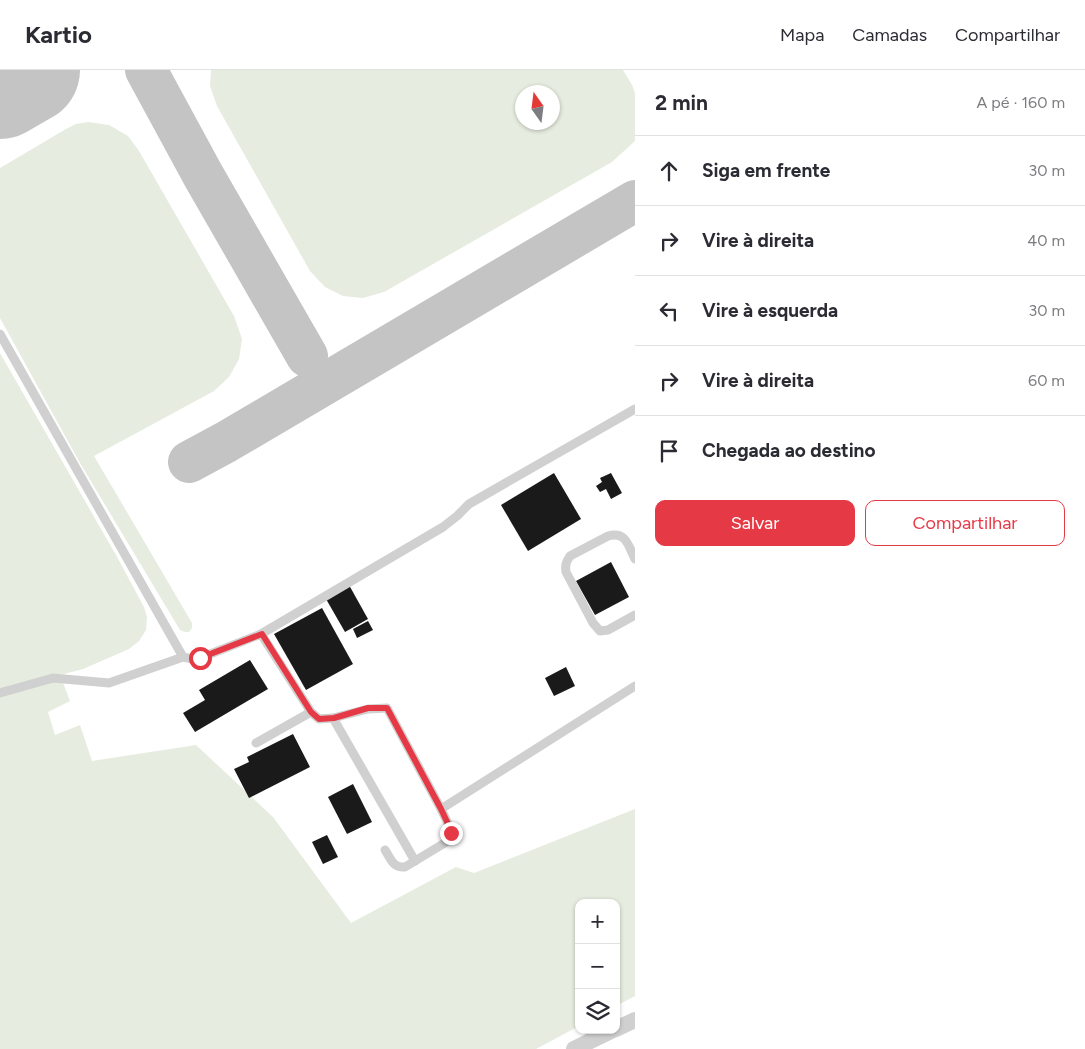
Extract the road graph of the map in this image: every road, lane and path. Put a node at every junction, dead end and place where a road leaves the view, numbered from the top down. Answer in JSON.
{"nodes":[{"id":1,"x":0,"y":334,"type":"edge"},
{"id":2,"x":635,"y":409,"type":"edge"},
{"id":3,"x":635,"y":559,"type":"edge"},
{"id":4,"x":635,"y":616,"type":"edge"},
{"id":5,"x":262,"y":634,"type":"junction"},
{"id":6,"x":183,"y":657,"type":"junction"},
{"id":7,"x":635,"y":686,"type":"edge"},
{"id":8,"x":0,"y":693,"type":"edge"},
{"id":9,"x":311,"y":712,"type":"junction"},
{"id":10,"x":334,"y":718,"type":"junction"},
{"id":11,"x":256,"y":743,"type":"dead end"},
{"id":12,"x":441,"y":809,"type":"junction"},
{"id":13,"x":385,"y":850,"type":"dead end"},
{"id":14,"x":415,"y":861,"type":"junction"},
{"id":15,"x":635,"y":1020,"type":"edge"},
{"id":16,"x":620,"y":1028,"type":"edge"},
{"id":17,"x":606,"y":1034,"type":"edge"},
{"id":18,"x":574,"y":1049,"type":"edge"}],
"edges":[{"from":1,"to":6,"type":"lane"},
{"from":2,"to":5,"type":"lane"},
{"from":3,"to":4,"type":"lane"},
{"from":5,"to":6,"type":"lane"},
{"from":5,"to":9,"type":"lane"},
{"from":6,"to":8,"type":"lane"},
{"from":7,"to":12,"type":"lane"},
{"from":9,"to":10,"type":"lane"},
{"from":9,"to":11,"type":"lane"},
{"from":10,"to":12,"type":"lane"},
{"from":10,"to":14,"type":"lane"},
{"from":12,"to":14,"type":"lane"},
{"from":13,"to":14,"type":"lane"},
{"from":15,"to":16,"type":"street"},
{"from":17,"to":18,"type":"street"}]}
